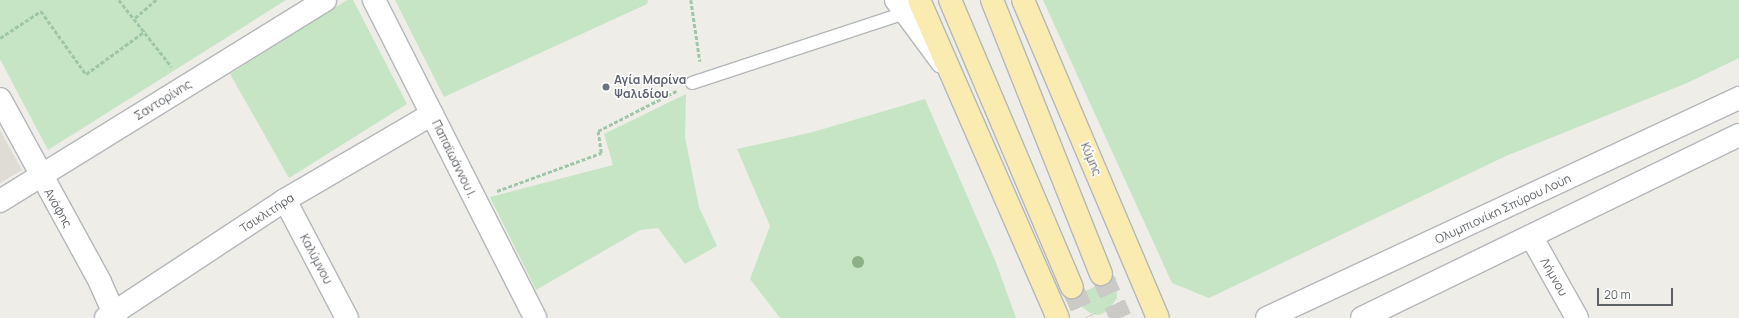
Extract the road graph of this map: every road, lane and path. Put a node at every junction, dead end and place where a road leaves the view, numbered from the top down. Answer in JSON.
{"nodes":[{"id":1,"x":119,"y":0,"type":"edge"},
{"id":2,"x":156,"y":0,"type":"edge"},
{"id":3,"x":325,"y":0,"type":"edge"},
{"id":4,"x":374,"y":0,"type":"edge"},
{"id":5,"x":691,"y":0,"type":"edge"},
{"id":6,"x":950,"y":0,"type":"edge"},
{"id":7,"x":992,"y":0,"type":"edge"},
{"id":8,"x":1022,"y":0,"type":"edge"},
{"id":9,"x":907,"y":4,"type":"edge"},
{"id":10,"x":134,"y":18,"type":"junction"},
{"id":11,"x":145,"y":31,"type":"junction"},
{"id":12,"x":0,"y":38,"type":"edge"},
{"id":13,"x":698,"y":81,"type":"junction"},
{"id":14,"x":186,"y":86,"type":"junction"},
{"id":15,"x":1739,"y":98,"type":"edge"},
{"id":16,"x":0,"y":99,"type":"edge"},
{"id":17,"x":432,"y":114,"type":"junction"},
{"id":18,"x":1739,"y":135,"type":"edge"},
{"id":19,"x":40,"y":176,"type":"junction"},
{"id":20,"x":285,"y":200,"type":"junction"},
{"id":21,"x":474,"y":200,"type":"junction"},
{"id":22,"x":0,"y":201,"type":"edge"},
{"id":23,"x":1531,"y":236,"type":"junction"},
{"id":24,"x":1101,"y":274,"type":"tunnel mouth"},
{"id":25,"x":1040,"y":278,"type":"junction"},
{"id":26,"x":1072,"y":287,"type":"tunnel mouth"},
{"id":27,"x":112,"y":316,"type":"edge"},
{"id":28,"x":347,"y":318,"type":"edge"},
{"id":29,"x":534,"y":318,"type":"edge"},
{"id":30,"x":1046,"y":318,"type":"edge"},
{"id":31,"x":1058,"y":318,"type":"edge"},
{"id":32,"x":1158,"y":318,"type":"edge"},
{"id":33,"x":1267,"y":318,"type":"edge"},
{"id":34,"x":1362,"y":318,"type":"edge"},
{"id":35,"x":1577,"y":318,"type":"edge"}],
"edges":[{"from":1,"to":10,"type":"path"},
{"from":2,"to":10,"type":"path"},
{"from":3,"to":14,"type":"street","name":"Σαντορίνης"},
{"from":4,"to":17,"type":"street","name":"Παπαϊωάννου Ι."},
{"from":5,"to":13,"type":"path"},
{"from":6,"to":26,"type":"main road"},
{"from":7,"to":24,"type":"main road"},
{"from":8,"to":32,"type":"main road","name":"Κύμης"},
{"from":9,"to":13,"type":"lane"},
{"from":9,"to":25,"type":"main road"},
{"from":10,"to":11,"type":"path"},
{"from":11,"to":12,"type":"path"},
{"from":11,"to":14,"type":"path"},
{"from":13,"to":21,"type":"path"},
{"from":14,"to":19,"type":"street","name":"Σαντορίνης"},
{"from":15,"to":33,"type":"street","name":"Ολυμπιονίκη Σπύρου Λούη"},
{"from":16,"to":19,"type":"street","name":"Ανάφης"},
{"from":17,"to":20,"type":"street","name":"Τσικλιτήρα"},
{"from":17,"to":21,"type":"street","name":"Παπαϊωάννου Ι."},
{"from":18,"to":23,"type":"street"},
{"from":19,"to":22,"type":"street","name":"Σαντορίνης"},
{"from":19,"to":27,"type":"street","name":"Ανάφης"},
{"from":20,"to":27,"type":"street","name":"Τσικλιτήρα"},
{"from":20,"to":28,"type":"street","name":"Καλύμνου"},
{"from":21,"to":29,"type":"street","name":"Παπαϊωάννου Ι."},
{"from":23,"to":34,"type":"street"},
{"from":23,"to":35,"type":"street","name":"Λήμνου"},
{"from":25,"to":30,"type":"main road"},
{"from":25,"to":31,"type":"main road"}]}
